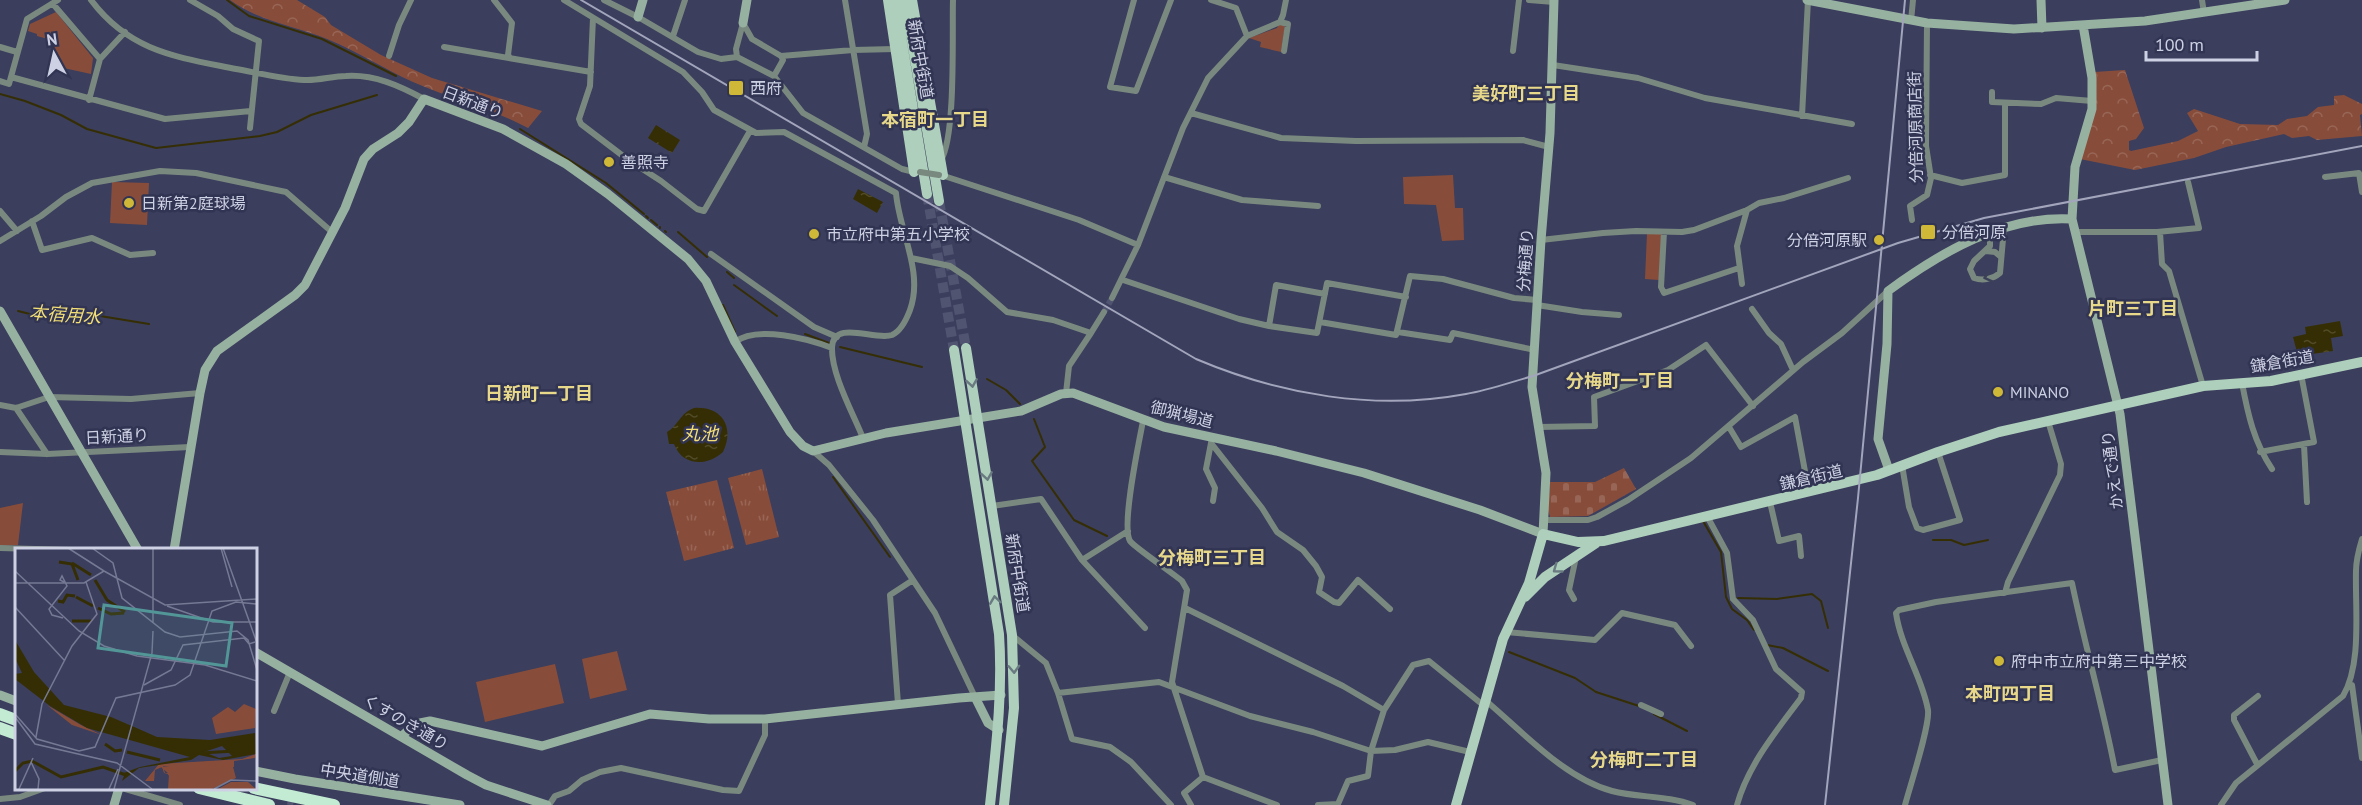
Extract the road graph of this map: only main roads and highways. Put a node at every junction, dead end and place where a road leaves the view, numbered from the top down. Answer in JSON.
{"nodes":[{"id":1,"x":888,"y":0,"type":"edge"},
{"id":2,"x":895,"y":0,"type":"edge"},
{"id":3,"x":905,"y":0,"type":"edge"},
{"id":4,"x":912,"y":0,"type":"edge"},
{"id":5,"x":917,"y":172,"type":"road end"},
{"id":6,"x":941,"y":175,"type":"road end"},
{"id":7,"x":927,"y":194,"type":"tunnel mouth"},
{"id":8,"x":939,"y":201,"type":"tunnel mouth"},
{"id":9,"x":966,"y":348,"type":"tunnel mouth"},
{"id":10,"x":954,"y":350,"type":"tunnel mouth"},
{"id":11,"x":2362,"y":362,"type":"edge"},
{"id":12,"x":1596,"y":543,"type":"junction"},
{"id":13,"x":1521,"y":601,"type":"junction"},
{"id":14,"x":0,"y":714,"type":"edge"},
{"id":15,"x":15,"y":720,"type":"edge"},
{"id":16,"x":0,"y":728,"type":"edge"},
{"id":17,"x":15,"y":734,"type":"edge"},
{"id":18,"x":256,"y":789,"type":"edge"},
{"id":19,"x":203,"y":790,"type":"edge"},
{"id":20,"x":269,"y":805,"type":"edge"},
{"id":21,"x":334,"y":805,"type":"edge"},
{"id":22,"x":990,"y":805,"type":"edge"},
{"id":23,"x":1004,"y":805,"type":"edge"},
{"id":24,"x":1456,"y":805,"type":"edge"}],
"edges":[{"from":1,"to":5,"type":"main road"},
{"from":2,"to":7,"type":"main road","name":"新府中街道"},
{"from":3,"to":8,"type":"main road","name":"新府中街道"},
{"from":4,"to":6,"type":"main road"},
{"from":9,"to":23,"type":"main road","name":"新府中街道","one_way":true},
{"from":22,"to":10,"type":"main road","name":"新府中街道","one_way":true},
{"from":11,"to":12,"type":"main road","name":"鎌倉街道"},
{"from":12,"to":13,"type":"main road","one_way":true},
{"from":12,"to":13,"type":"main road","name":"鎌倉街道"},
{"from":13,"to":24,"type":"main road"},
{"from":14,"to":15,"type":"highway"},
{"from":16,"to":17,"type":"highway"},
{"from":18,"to":21,"type":"highway","bridge":true},
{"from":19,"to":20,"type":"highway"}]}
